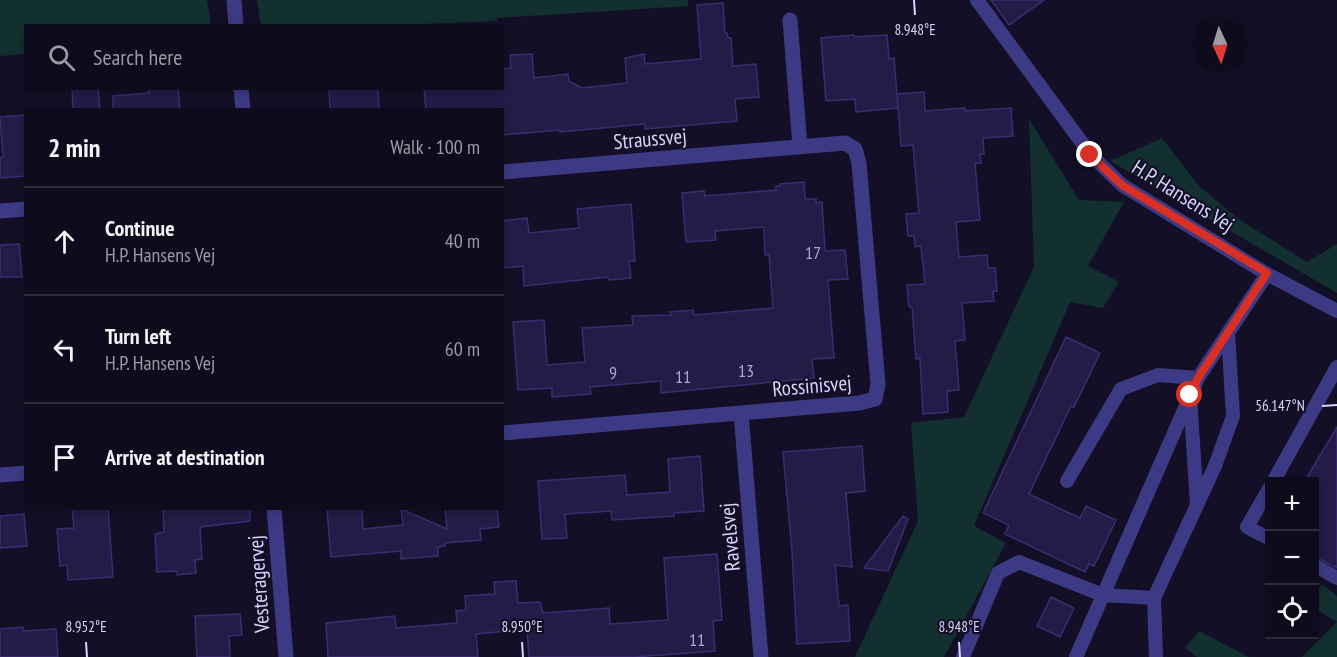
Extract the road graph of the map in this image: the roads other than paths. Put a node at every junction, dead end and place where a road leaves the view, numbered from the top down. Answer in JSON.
{"nodes":[{"id":1,"x":234,"y":0,"type":"edge"},
{"id":2,"x":976,"y":0,"type":"edge"},
{"id":3,"x":790,"y":20,"type":"dead end"},
{"id":4,"x":236,"y":24,"type":"edge"},
{"id":5,"x":241,"y":90,"type":"edge"},
{"id":6,"x":243,"y":108,"type":"edge"},
{"id":7,"x":800,"y":147,"type":"junction"},
{"id":8,"x":855,"y":149,"type":"joint"},
{"id":9,"x":504,"y":172,"type":"edge"},
{"id":10,"x":24,"y":209,"type":"edge"},
{"id":11,"x":0,"y":211,"type":"edge"},
{"id":12,"x":1267,"y":273,"type":"junction"},
{"id":13,"x":1337,"y":311,"type":"edge"},
{"id":14,"x":1228,"y":333,"type":"junction"},
{"id":15,"x":1337,"y":367,"type":"edge"},
{"id":16,"x":1198,"y":378,"type":"junction"},
{"id":17,"x":1190,"y":395,"type":"junction"},
{"id":18,"x":741,"y":413,"type":"junction"},
{"id":19,"x":504,"y":433,"type":"edge"},
{"id":20,"x":24,"y":473,"type":"edge"},
{"id":21,"x":0,"y":475,"type":"edge"},
{"id":22,"x":1276,"y":477,"type":"edge"},
{"id":23,"x":1067,"y":482,"type":"dead end"},
{"id":24,"x":1265,"y":494,"type":"edge"},
{"id":25,"x":1197,"y":505,"type":"junction"},
{"id":26,"x":274,"y":510,"type":"edge"},
{"id":27,"x":1265,"y":537,"type":"edge"},
{"id":28,"x":1319,"y":568,"type":"edge"},
{"id":29,"x":1337,"y":578,"type":"edge"},
{"id":30,"x":1103,"y":595,"type":"junction"},
{"id":31,"x":1154,"y":598,"type":"junction"},
{"id":32,"x":286,"y":657,"type":"edge"},
{"id":33,"x":761,"y":657,"type":"edge"},
{"id":34,"x":963,"y":657,"type":"edge"},
{"id":35,"x":1076,"y":657,"type":"edge"},
{"id":36,"x":1156,"y":657,"type":"edge"}],
"edges":[{"from":1,"to":4,"type":"street"},
{"from":2,"to":12,"type":"lane","name":"H.P. Hansens Vej"},
{"from":3,"to":7,"type":"street"},
{"from":5,"to":6,"type":"street"},
{"from":7,"to":8,"type":"street","name":"Straussvej"},
{"from":7,"to":9,"type":"street","name":"Straussvej"},
{"from":8,"to":18,"type":"street","name":"Rossinisvej"},
{"from":10,"to":11,"type":"street"},
{"from":12,"to":13,"type":"lane","name":"H.P. Hansens Vej"},
{"from":12,"to":14,"type":"lane"},
{"from":14,"to":16,"type":"lane"},
{"from":14,"to":25,"type":"lane"},
{"from":15,"to":22,"type":"lane"},
{"from":16,"to":17,"type":"lane"},
{"from":16,"to":23,"type":"lane"},
{"from":17,"to":25,"type":"lane"},
{"from":17,"to":30,"type":"lane"},
{"from":18,"to":19,"type":"street","name":"Rossinisvej"},
{"from":18,"to":33,"type":"street","name":"Ravelsvej"},
{"from":20,"to":21,"type":"street"},
{"from":24,"to":27,"type":"lane"},
{"from":25,"to":31,"type":"lane"},
{"from":26,"to":32,"type":"street","name":"Vesteragervej"},
{"from":28,"to":29,"type":"lane"},
{"from":30,"to":31,"type":"lane"},
{"from":30,"to":34,"type":"lane"},
{"from":30,"to":35,"type":"lane"},
{"from":31,"to":36,"type":"lane"}]}
